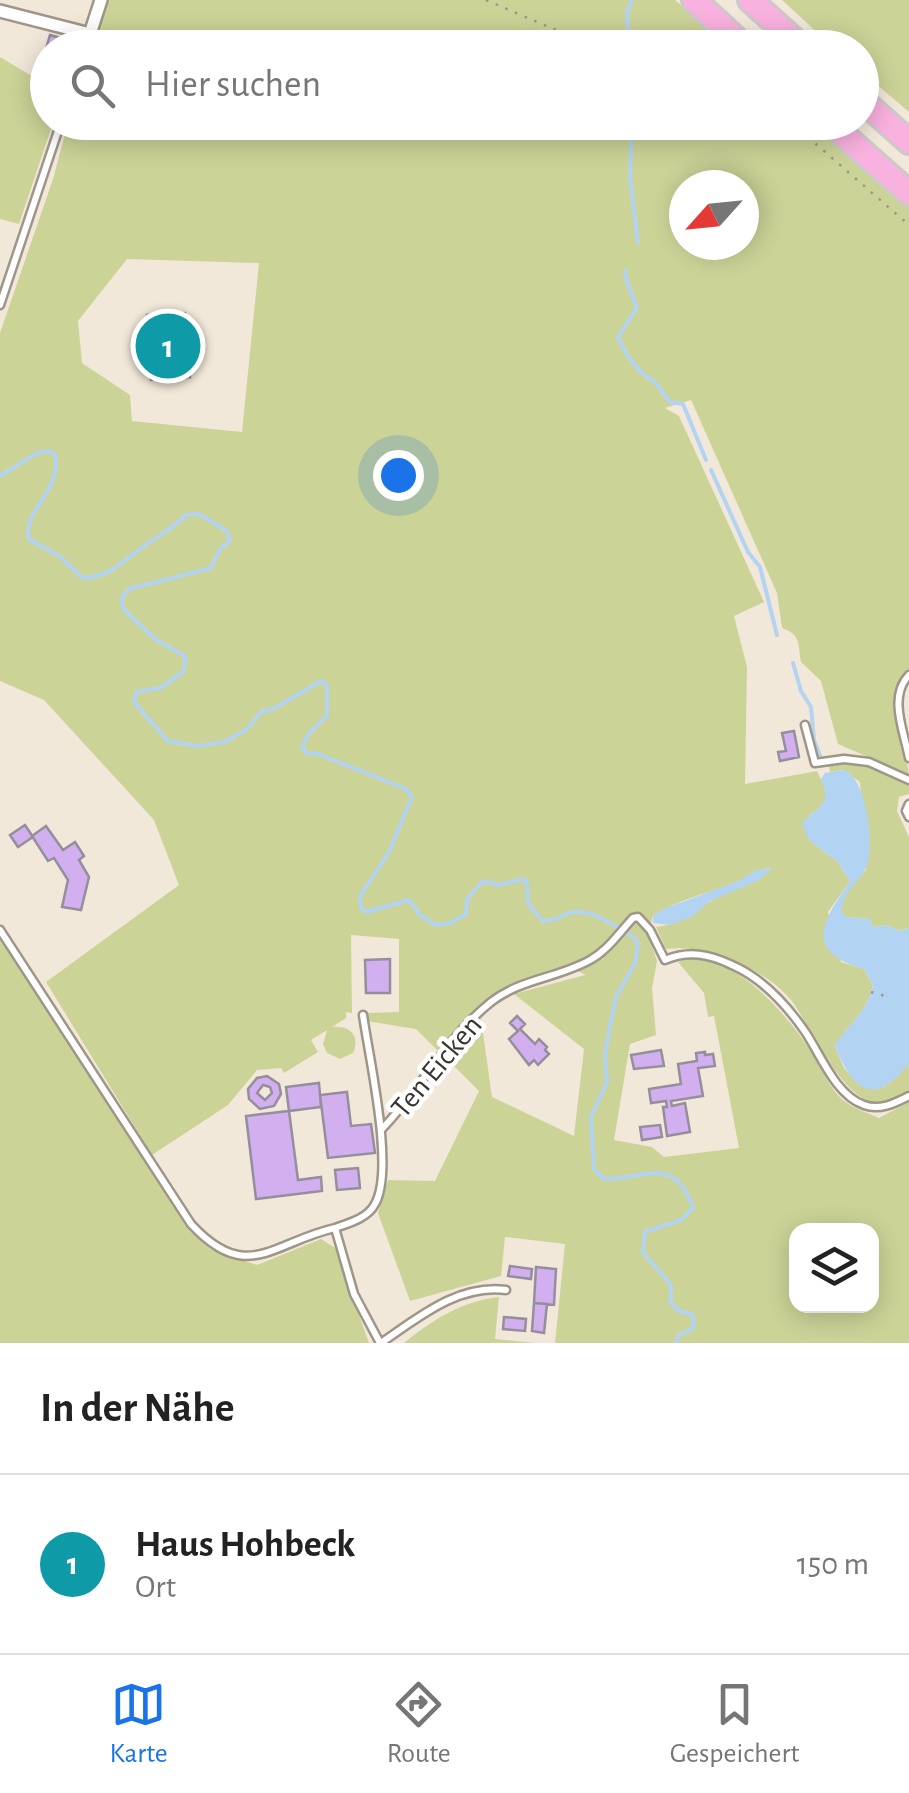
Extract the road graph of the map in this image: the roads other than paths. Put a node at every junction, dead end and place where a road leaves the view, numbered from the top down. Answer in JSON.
{"nodes":[{"id":1,"x":101,"y":0,"type":"edge"},
{"id":2,"x":694,"y":0,"type":"edge"},
{"id":3,"x":750,"y":0,"type":"edge"},
{"id":4,"x":0,"y":12,"type":"edge"},
{"id":5,"x":74,"y":30,"type":"edge"},
{"id":6,"x":91,"y":30,"type":"edge"},
{"id":7,"x":726,"y":30,"type":"edge"},
{"id":8,"x":783,"y":30,"type":"edge"},
{"id":9,"x":879,"y":115,"type":"edge"},
{"id":10,"x":55,"y":140,"type":"edge"},
{"id":11,"x":849,"y":140,"type":"edge"},
{"id":12,"x":909,"y":142,"type":"edge"},
{"id":13,"x":909,"y":193,"type":"edge"},
{"id":14,"x":0,"y":305,"type":"edge"},
{"id":15,"x":909,"y":675,"type":"edge"},
{"id":16,"x":805,"y":725,"type":"dead end"},
{"id":17,"x":909,"y":758,"type":"edge"},
{"id":18,"x":909,"y":780,"type":"edge"},
{"id":19,"x":909,"y":804,"type":"edge"},
{"id":20,"x":909,"y":817,"type":"edge"},
{"id":21,"x":0,"y":930,"type":"edge"},
{"id":22,"x":363,"y":1015,"type":"dead end"},
{"id":23,"x":909,"y":1096,"type":"edge"},
{"id":24,"x":381,"y":1130,"type":"junction"},
{"id":25,"x":335,"y":1228,"type":"junction"},
{"id":26,"x":506,"y":1290,"type":"dead end"},
{"id":27,"x":381,"y":1343,"type":"edge"}],
"edges":[{"from":1,"to":6,"type":"street"},
{"from":2,"to":7,"type":"highway"},
{"from":3,"to":8,"type":"highway"},
{"from":4,"to":5,"type":"street"},
{"from":9,"to":12,"type":"highway"},
{"from":10,"to":14,"type":"lane"},
{"from":11,"to":13,"type":"highway"},
{"from":15,"to":17,"type":"lane"},
{"from":16,"to":18,"type":"lane"},
{"from":19,"to":20,"type":"lane"},
{"from":21,"to":25,"type":"lane","name":"Ten Eicken"},
{"from":22,"to":24,"type":"lane","name":"Ten Eicken"},
{"from":23,"to":24,"type":"lane","name":"Ten Eicken"},
{"from":24,"to":25,"type":"lane","name":"Ten Eicken"},
{"from":25,"to":27,"type":"lane"},
{"from":26,"to":27,"type":"lane"}]}
